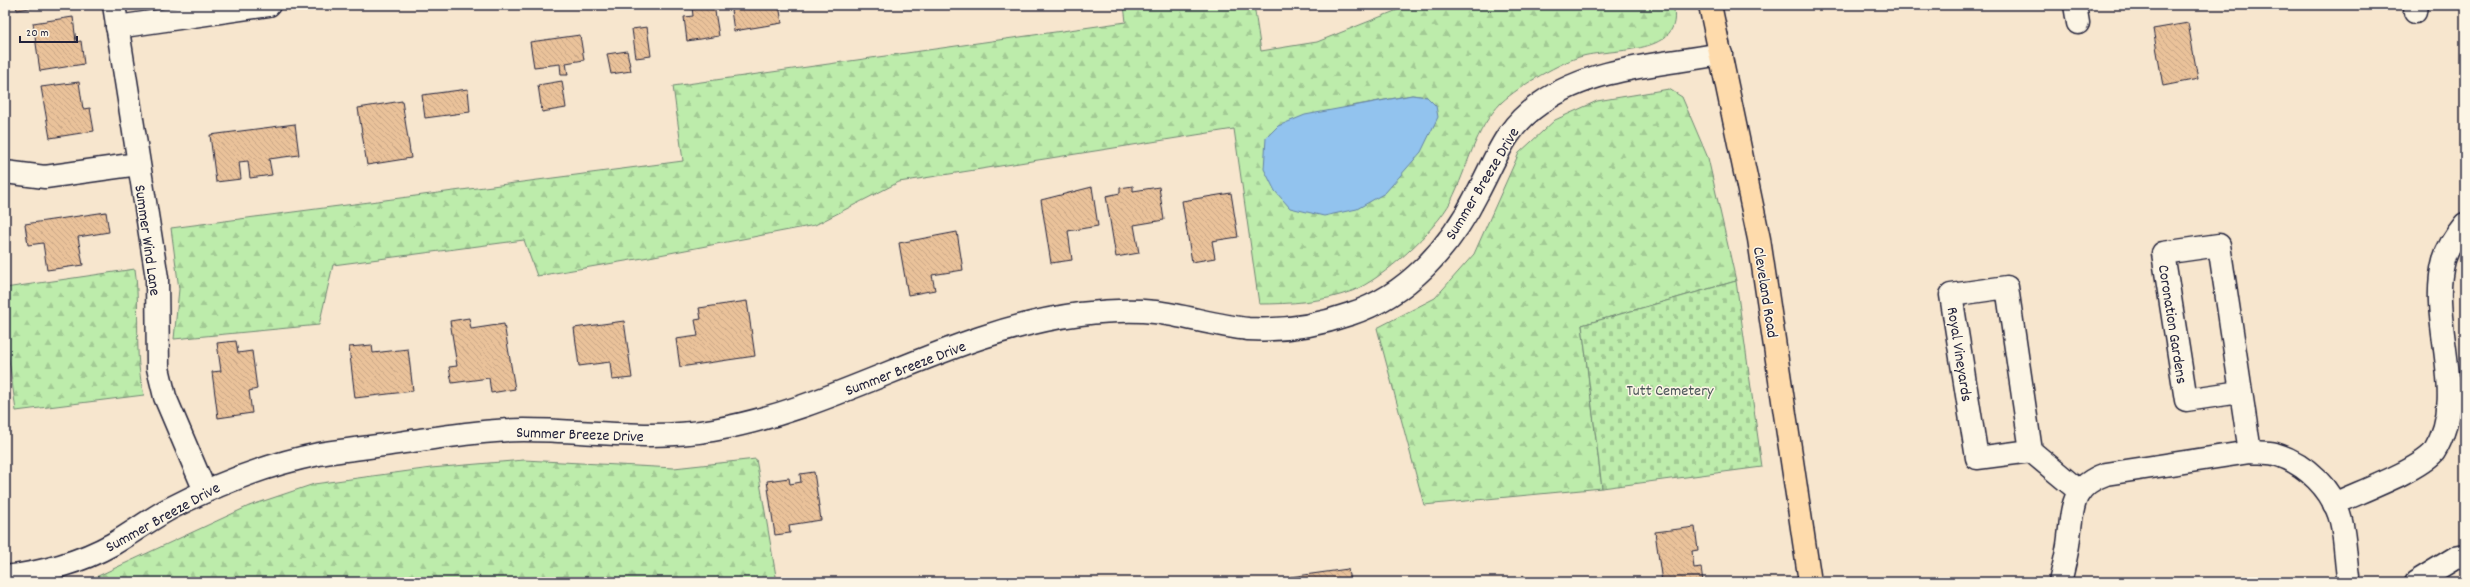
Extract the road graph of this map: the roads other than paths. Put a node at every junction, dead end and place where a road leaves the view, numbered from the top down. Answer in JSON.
{"nodes":[{"id":1,"x":114,"y":5,"type":"edge"},
{"id":2,"x":269,"y":5,"type":"edge"},
{"id":3,"x":1710,"y":5,"type":"edge"},
{"id":4,"x":117,"y":27,"type":"junction"},
{"id":5,"x":1721,"y":54,"type":"junction"},
{"id":6,"x":138,"y":164,"type":"junction"},
{"id":7,"x":5,"y":172,"type":"edge"},
{"id":8,"x":2465,"y":224,"type":"edge"},
{"id":9,"x":2240,"y":392,"type":"junction"},
{"id":10,"x":2032,"y":451,"type":"junction"},
{"id":11,"x":2250,"y":452,"type":"junction"},
{"id":12,"x":205,"y":491,"type":"junction"},
{"id":13,"x":2079,"y":491,"type":"junction"},
{"id":14,"x":2334,"y":504,"type":"junction"},
{"id":15,"x":2465,"y":556,"type":"edge"},
{"id":16,"x":5,"y":577,"type":"edge"},
{"id":17,"x":1810,"y":582,"type":"edge"},
{"id":18,"x":2060,"y":582,"type":"edge"},
{"id":19,"x":2349,"y":582,"type":"edge"},
{"id":20,"x":2416,"y":582,"type":"edge"}],
"edges":[{"from":1,"to":4,"type":"street","name":"Summer Wind Lane"},
{"from":2,"to":4,"type":"street"},
{"from":3,"to":5,"type":"main road","name":"Cleveland Road"},
{"from":4,"to":6,"type":"street","name":"Summer Wind Lane"},
{"from":5,"to":12,"type":"street","name":"Summer Breeze Drive"},
{"from":5,"to":17,"type":"main road","name":"Cleveland Road"},
{"from":6,"to":7,"type":"street"},
{"from":6,"to":12,"type":"street","name":"Summer Wind Lane"},
{"from":8,"to":14,"type":"street"},
{"from":9,"to":9,"type":"street","name":"Coronation Gardens"},
{"from":9,"to":11,"type":"street","name":"Coronation Gardens"},
{"from":10,"to":10,"type":"street","name":"Royal Vineyards"},
{"from":10,"to":13,"type":"street"},
{"from":11,"to":13,"type":"street"},
{"from":11,"to":14,"type":"street"},
{"from":12,"to":16,"type":"street","name":"Summer Breeze Drive"},
{"from":13,"to":18,"type":"street"},
{"from":14,"to":19,"type":"street"},
{"from":15,"to":20,"type":"street"}]}
